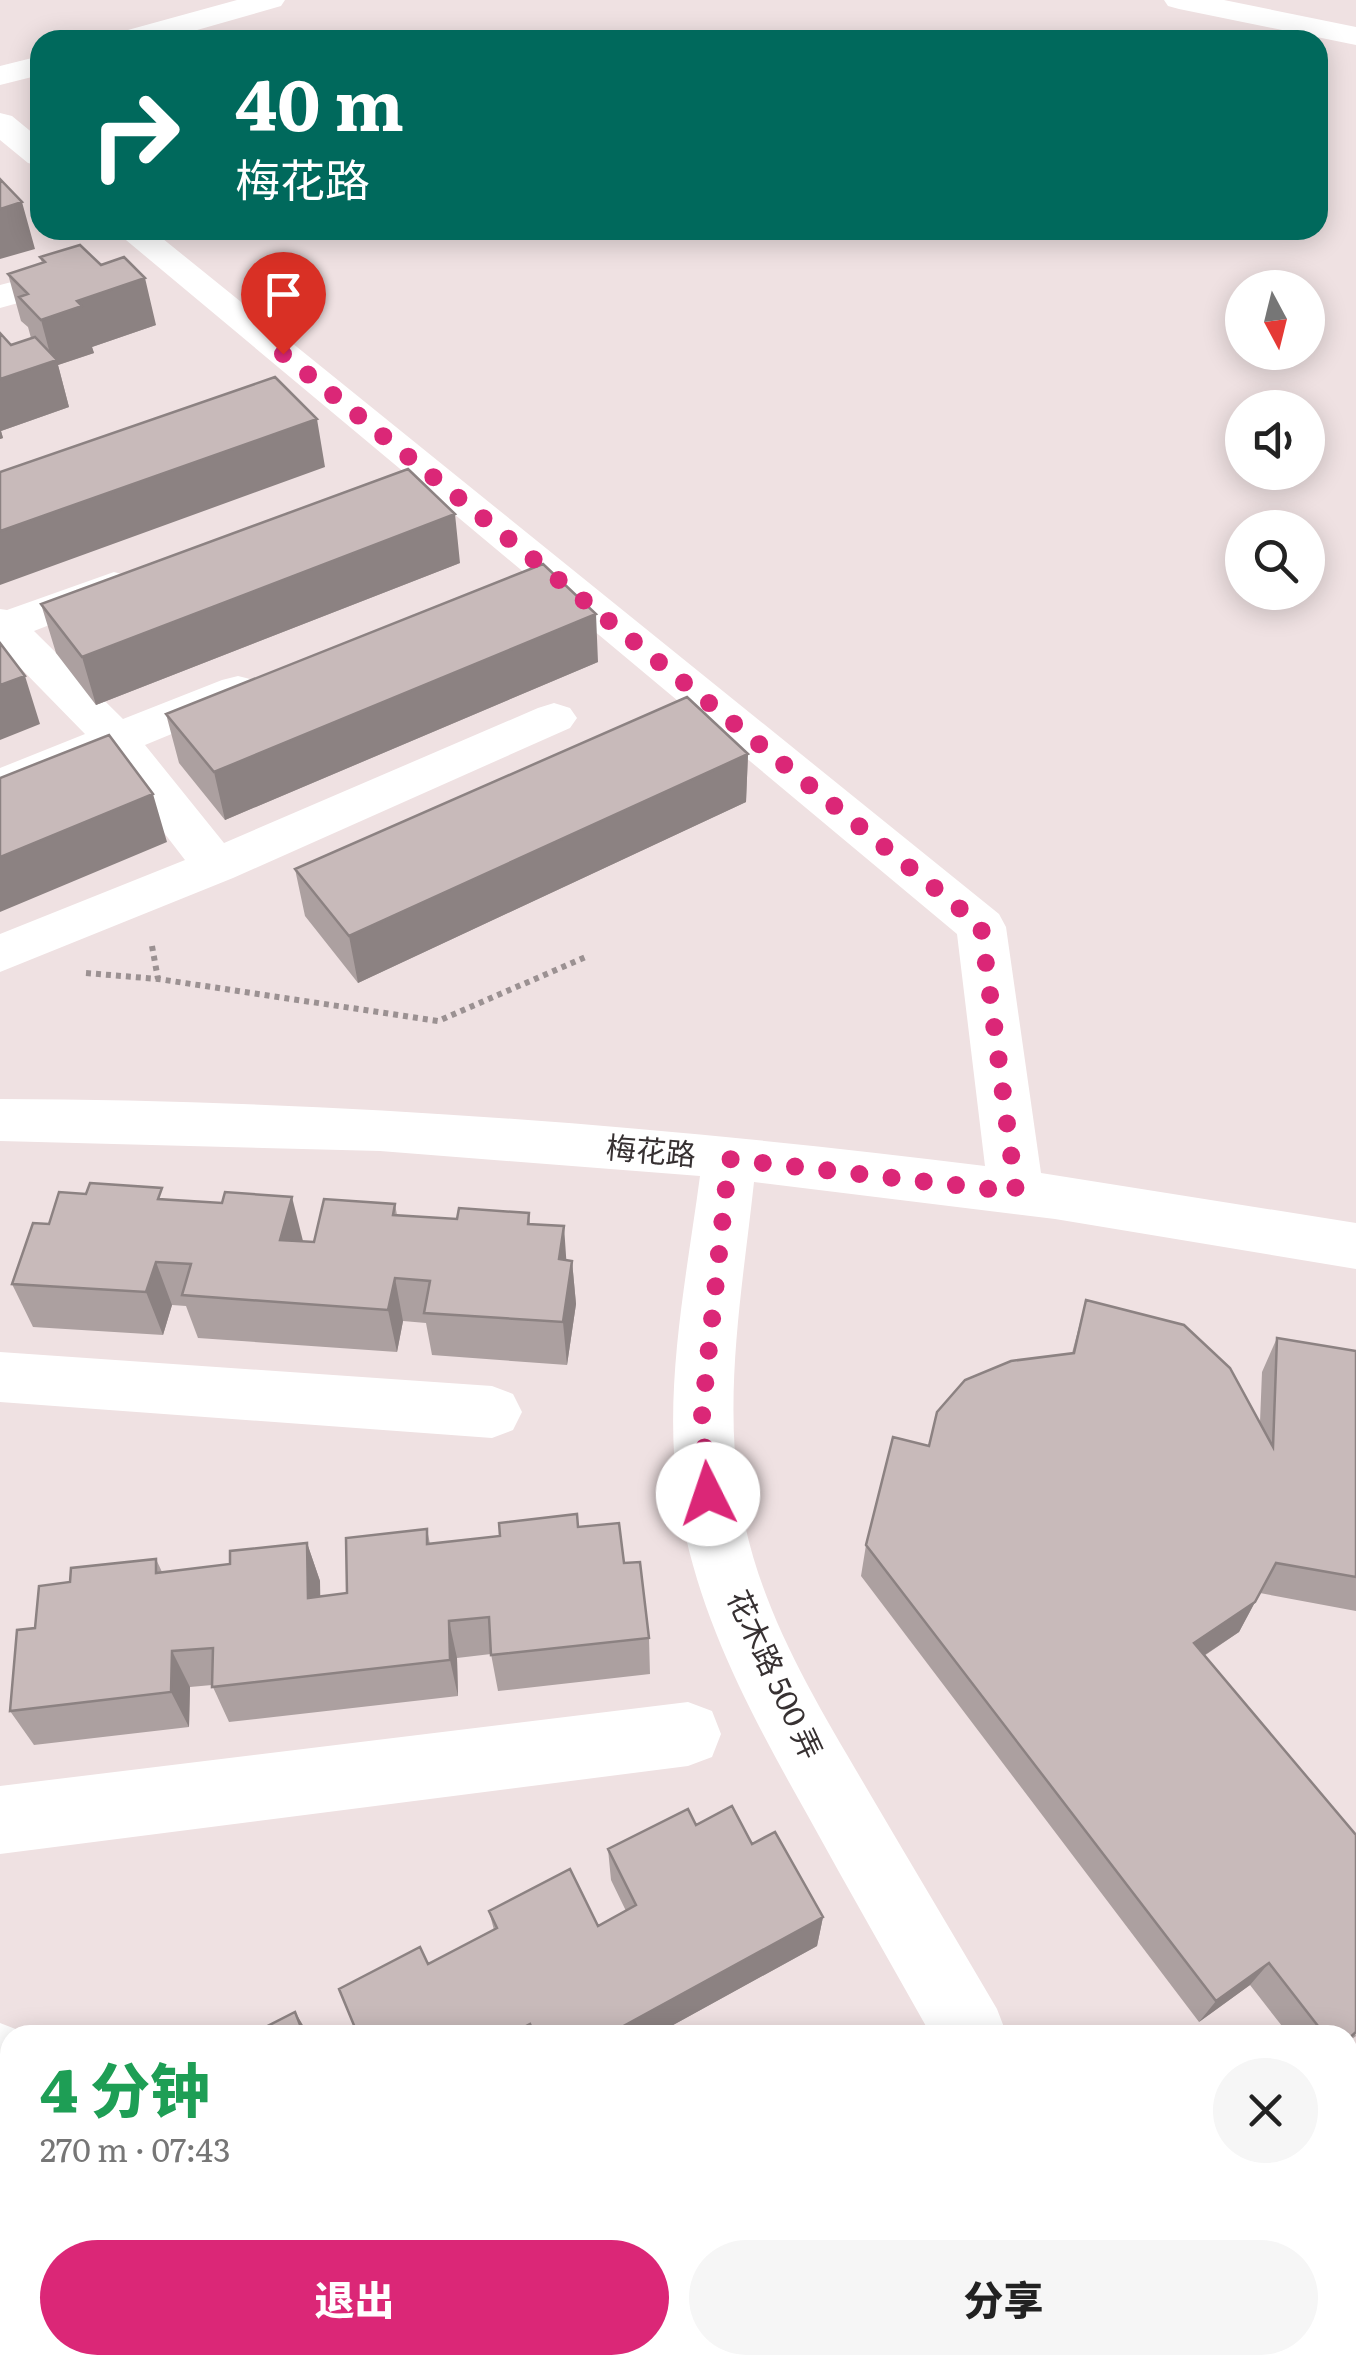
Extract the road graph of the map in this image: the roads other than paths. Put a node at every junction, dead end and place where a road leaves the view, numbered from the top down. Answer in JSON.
{"nodes":[{"id":1,"x":270,"y":0,"type":"edge"},
{"id":2,"x":1179,"y":0,"type":"edge"},
{"id":3,"x":164,"y":30,"type":"edge"},
{"id":4,"x":1326,"y":30,"type":"edge"},
{"id":5,"x":1328,"y":30,"type":"edge"},
{"id":6,"x":1356,"y":36,"type":"edge"},
{"id":7,"x":30,"y":68,"type":"edge"},
{"id":8,"x":0,"y":76,"type":"edge"},
{"id":9,"x":0,"y":123,"type":"edge"},
{"id":10,"x":30,"y":148,"type":"edge"},
{"id":11,"x":143,"y":240,"type":"edge"},
{"id":12,"x":153,"y":571,"type":"edge"},
{"id":13,"x":2,"y":625,"type":"edge"},
{"id":14,"x":278,"y":674,"type":"edge"},
{"id":15,"x":554,"y":718,"type":"dead end"},
{"id":16,"x":116,"y":740,"type":"junction"},
{"id":17,"x":0,"y":786,"type":"edge"},
{"id":18,"x":216,"y":866,"type":"junction"},
{"id":19,"x":0,"y":954,"type":"edge"},
{"id":20,"x":0,"y":1120,"type":"edge"},
{"id":21,"x":729,"y":1159,"type":"junction"},
{"id":22,"x":1016,"y":1192,"type":"junction"},
{"id":23,"x":1356,"y":1246,"type":"edge"},
{"id":24,"x":0,"y":1377,"type":"edge"},
{"id":25,"x":492,"y":1412,"type":"dead end"},
{"id":26,"x":688,"y":1734,"type":"dead end"},
{"id":27,"x":0,"y":1820,"type":"edge"},
{"id":28,"x":965,"y":2025,"type":"edge"}],
"edges":[{"from":1,"to":3,"type":"street"},
{"from":2,"to":4,"type":"street"},
{"from":5,"to":6,"type":"street"},
{"from":7,"to":8,"type":"street"},
{"from":9,"to":10,"type":"street"},
{"from":11,"to":22,"type":"street"},
{"from":12,"to":13,"type":"street"},
{"from":13,"to":16,"type":"street"},
{"from":14,"to":16,"type":"street"},
{"from":15,"to":18,"type":"street"},
{"from":16,"to":17,"type":"street"},
{"from":16,"to":18,"type":"street"},
{"from":18,"to":19,"type":"street"},
{"from":20,"to":21,"type":"street","name":"梅花路"},
{"from":21,"to":22,"type":"street","name":"梅花路"},
{"from":21,"to":28,"type":"street","name":"花木路 500 弄"},
{"from":22,"to":23,"type":"street","name":"梅花路"},
{"from":24,"to":25,"type":"street"},
{"from":26,"to":27,"type":"street"}]}
